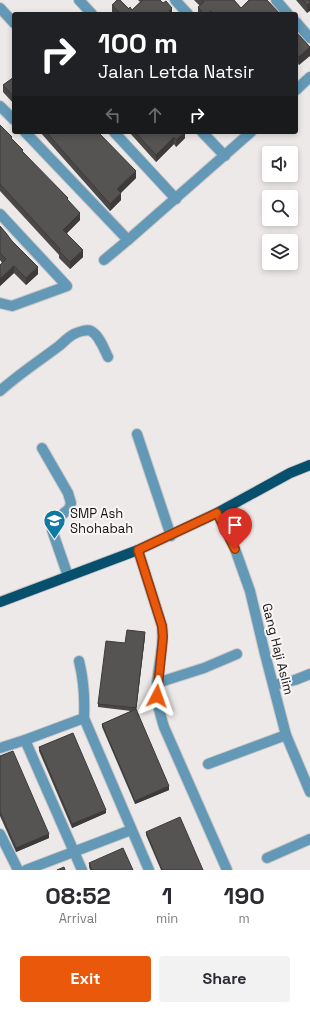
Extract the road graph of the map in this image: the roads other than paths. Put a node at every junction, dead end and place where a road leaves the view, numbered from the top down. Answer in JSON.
{"nodes":[{"id":1,"x":79,"y":0,"type":"edge"},
{"id":2,"x":175,"y":0,"type":"edge"},
{"id":3,"x":276,"y":0,"type":"edge"},
{"id":4,"x":0,"y":8,"type":"edge"},
{"id":5,"x":90,"y":12,"type":"edge"},
{"id":6,"x":186,"y":12,"type":"edge"},
{"id":7,"x":286,"y":12,"type":"edge"},
{"id":8,"x":12,"y":21,"type":"edge"},
{"id":9,"x":298,"y":24,"type":"edge"},
{"id":10,"x":310,"y":38,"type":"edge"},
{"id":11,"x":310,"y":77,"type":"edge"},
{"id":12,"x":298,"y":88,"type":"edge"},
{"id":13,"x":0,"y":106,"type":"edge"},
{"id":14,"x":12,"y":118,"type":"edge"},
{"id":15,"x":27,"y":134,"type":"edge"},
{"id":16,"x":116,"y":134,"type":"edge"},
{"id":17,"x":204,"y":134,"type":"edge"},
{"id":18,"x":249,"y":134,"type":"edge"},
{"id":19,"x":225,"y":156,"type":"junction"},
{"id":20,"x":176,"y":199,"type":"junction"},
{"id":21,"x":0,"y":214,"type":"edge"},
{"id":22,"x":128,"y":240,"type":"junction"},
{"id":23,"x":104,"y":260,"type":"dead end"},
{"id":24,"x":0,"y":303,"type":"edge"},
{"id":25,"x":108,"y":357,"type":"dead end"},
{"id":26,"x":0,"y":391,"type":"edge"},
{"id":27,"x":137,"y":434,"type":"dead end"},
{"id":28,"x":42,"y":448,"type":"dead end"},
{"id":29,"x":310,"y":465,"type":"edge"},
{"id":30,"x":217,"y":513,"type":"junction"},
{"id":31,"x":171,"y":536,"type":"junction"},
{"id":32,"x":138,"y":550,"type":"junction"},
{"id":33,"x":68,"y":576,"type":"junction"},
{"id":34,"x":0,"y":602,"type":"edge"},
{"id":35,"x":237,"y":654,"type":"dead end"},
{"id":36,"x":79,"y":660,"type":"dead end"},
{"id":37,"x":310,"y":674,"type":"edge"},
{"id":38,"x":157,"y":683,"type":"junction"},
{"id":39,"x":274,"y":685,"type":"junction"},
{"id":40,"x":84,"y":718,"type":"junction"},
{"id":41,"x":286,"y":734,"type":"junction"},
{"id":42,"x":25,"y":740,"type":"junction"},
{"id":43,"x":0,"y":748,"type":"edge"},
{"id":44,"x":208,"y":764,"type":"dead end"},
{"id":45,"x":310,"y":792,"type":"edge"},
{"id":46,"x":131,"y":830,"type":"junction"},
{"id":47,"x":0,"y":834,"type":"edge"},
{"id":48,"x":310,"y":839,"type":"edge"},
{"id":49,"x":74,"y":852,"type":"junction"},
{"id":50,"x":266,"y":858,"type":"dead end"},
{"id":51,"x":18,"y":870,"type":"edge"},
{"id":52,"x":26,"y":870,"type":"edge"},
{"id":53,"x":82,"y":870,"type":"edge"},
{"id":54,"x":149,"y":870,"type":"edge"},
{"id":55,"x":227,"y":870,"type":"edge"}],
"edges":[{"from":1,"to":5,"type":"street"},
{"from":2,"to":6,"type":"street"},
{"from":3,"to":7,"type":"street"},
{"from":4,"to":8,"type":"street"},
{"from":9,"to":10,"type":"street"},
{"from":11,"to":12,"type":"street"},
{"from":13,"to":14,"type":"street"},
{"from":15,"to":22,"type":"street"},
{"from":16,"to":20,"type":"street"},
{"from":17,"to":19,"type":"street"},
{"from":18,"to":19,"type":"street"},
{"from":19,"to":20,"type":"street"},
{"from":20,"to":22,"type":"street"},
{"from":21,"to":24,"type":"street"},
{"from":22,"to":23,"type":"street"},
{"from":25,"to":26,"type":"street"},
{"from":27,"to":31,"type":"street"},
{"from":28,"to":33,"type":"street"},
{"from":29,"to":30,"type":"main road"},
{"from":30,"to":31,"type":"main road"},
{"from":30,"to":39,"type":"street","name":"Gang Haji Aslim"},
{"from":31,"to":32,"type":"main road"},
{"from":32,"to":33,"type":"main road"},
{"from":32,"to":38,"type":"street"},
{"from":33,"to":34,"type":"main road"},
{"from":35,"to":38,"type":"street"},
{"from":36,"to":40,"type":"street"},
{"from":37,"to":39,"type":"street"},
{"from":38,"to":55,"type":"street"},
{"from":39,"to":41,"type":"street","name":"Gang Haji Aslim"},
{"from":40,"to":42,"type":"street"},
{"from":40,"to":46,"type":"street"},
{"from":41,"to":44,"type":"street"},
{"from":41,"to":45,"type":"street","name":"Gang Haji Aslim"},
{"from":42,"to":43,"type":"street"},
{"from":42,"to":49,"type":"street"},
{"from":46,"to":49,"type":"street"},
{"from":46,"to":54,"type":"street"},
{"from":47,"to":51,"type":"street"},
{"from":48,"to":50,"type":"street"},
{"from":49,"to":52,"type":"street"},
{"from":49,"to":53,"type":"street"}]}
